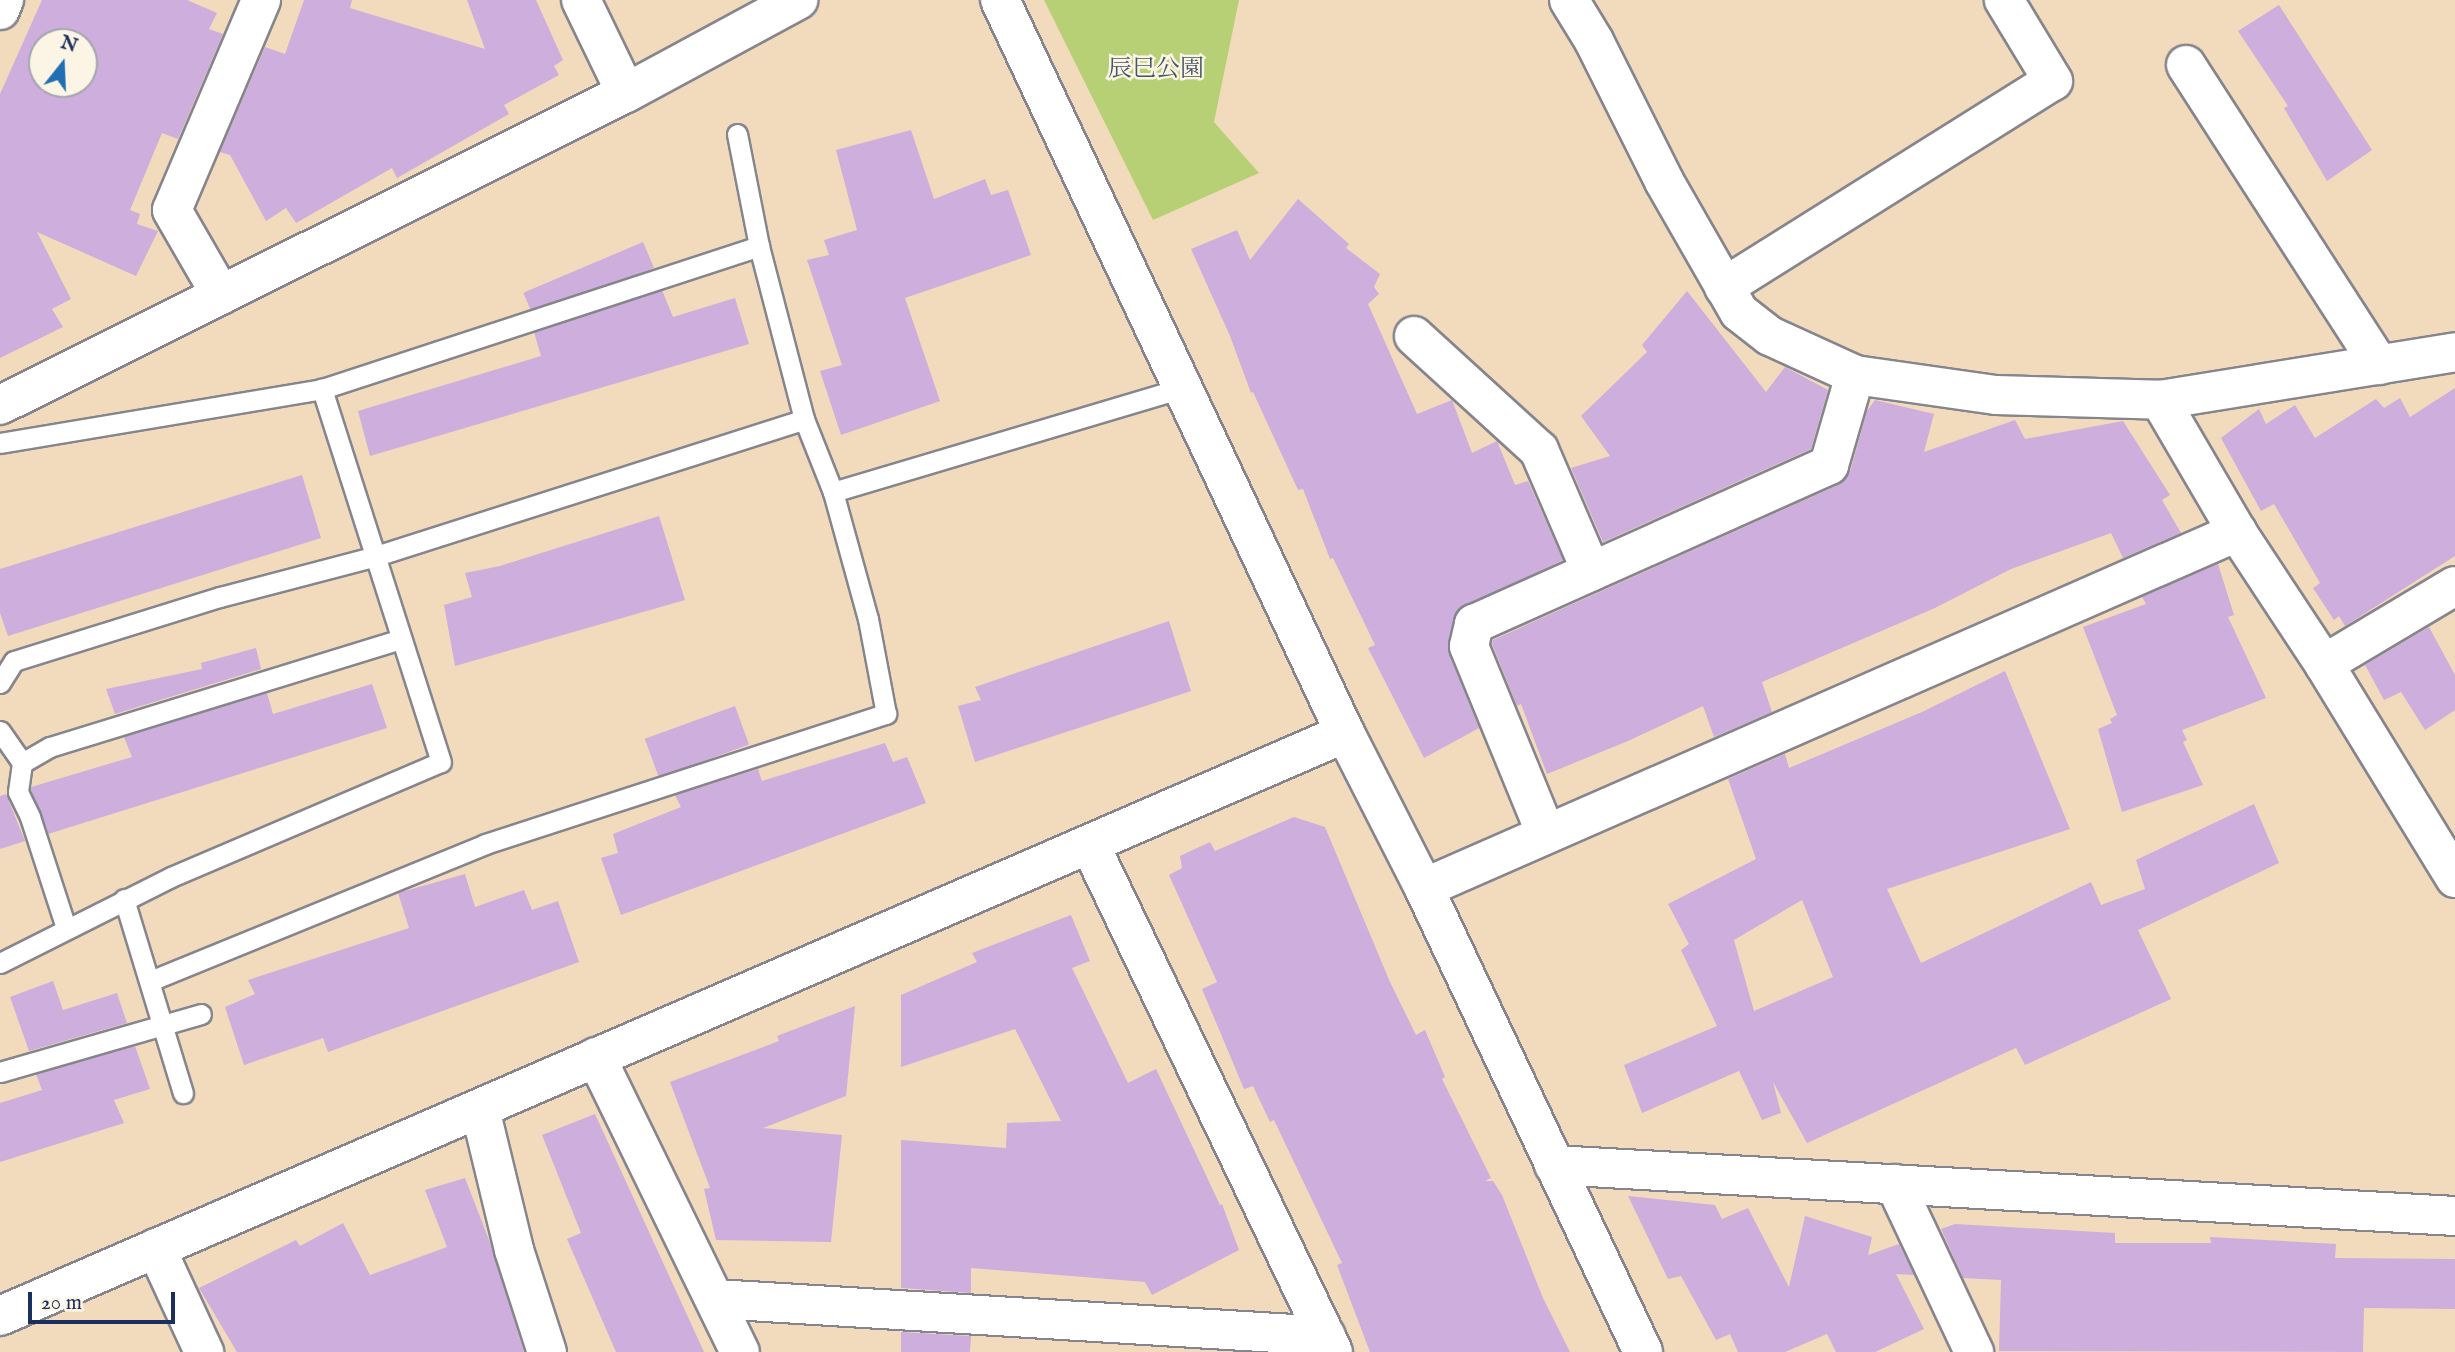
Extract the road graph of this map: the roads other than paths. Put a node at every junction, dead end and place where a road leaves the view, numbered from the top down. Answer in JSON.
{"nodes":[{"id":1,"x":4,"y":0,"type":"edge"},
{"id":2,"x":261,"y":0,"type":"edge"},
{"id":3,"x":581,"y":0,"type":"edge"},
{"id":4,"x":797,"y":0,"type":"edge"},
{"id":5,"x":1000,"y":0,"type":"edge"},
{"id":6,"x":1569,"y":0,"type":"edge"},
{"id":7,"x":2004,"y":0,"type":"edge"},
{"id":8,"x":0,"y":10,"type":"edge"},
{"id":9,"x":2186,"y":65,"type":"dead end"},
{"id":10,"x":626,"y":93,"type":"junction"},
{"id":11,"x":737,"y":134,"type":"dead end"},
{"id":12,"x":759,"y":246,"type":"junction"},
{"id":13,"x":1724,"y":287,"type":"junction"},
{"id":14,"x":221,"y":295,"type":"junction"},
{"id":15,"x":1414,"y":336,"type":"dead end"},
{"id":16,"x":2455,"y":352,"type":"edge"},
{"id":17,"x":2379,"y":365,"type":"junction"},
{"id":18,"x":1856,"y":374,"type":"junction"},
{"id":19,"x":1182,"y":388,"type":"junction"},
{"id":20,"x":322,"y":389,"type":"junction"},
{"id":21,"x":2160,"y":400,"type":"junction"},
{"id":22,"x":0,"y":405,"type":"edge"},
{"id":23,"x":804,"y":419,"type":"junction"},
{"id":24,"x":0,"y":443,"type":"edge"},
{"id":25,"x":833,"y":492,"type":"junction"},
{"id":26,"x":2237,"y":532,"type":"junction"},
{"id":27,"x":376,"y":556,"type":"junction"},
{"id":28,"x":1591,"y":571,"type":"junction"},
{"id":29,"x":2455,"y":586,"type":"edge"},
{"id":30,"x":401,"y":639,"type":"junction"},
{"id":31,"x":2324,"y":664,"type":"junction"},
{"id":32,"x":0,"y":683,"type":"edge"},
{"id":33,"x":0,"y":731,"type":"edge"},
{"id":34,"x":1345,"y":733,"type":"junction"},
{"id":35,"x":22,"y":763,"type":"junction"},
{"id":36,"x":9,"y":795,"type":"edge"},
{"id":37,"x":1546,"y":834,"type":"junction"},
{"id":38,"x":1090,"y":845,"type":"junction"},
{"id":39,"x":2455,"y":878,"type":"edge"},
{"id":40,"x":1423,"y":888,"type":"junction"},
{"id":41,"x":124,"y":899,"type":"junction"},
{"id":42,"x":66,"y":928,"type":"junction"},
{"id":43,"x":0,"y":963,"type":"edge"},
{"id":44,"x":150,"y":981,"type":"junction"},
{"id":45,"x":201,"y":1014,"type":"dead end"},
{"id":46,"x":164,"y":1024,"type":"junction"},
{"id":47,"x":596,"y":1057,"type":"junction"},
{"id":48,"x":0,"y":1072,"type":"edge"},
{"id":49,"x":183,"y":1093,"type":"dead end"},
{"id":50,"x":480,"y":1109,"type":"junction"},
{"id":51,"x":1554,"y":1165,"type":"junction"},
{"id":52,"x":1895,"y":1184,"type":"junction"},
{"id":53,"x":2455,"y":1216,"type":"edge"},
{"id":54,"x":156,"y":1248,"type":"junction"},
{"id":55,"x":716,"y":1299,"type":"junction"},
{"id":56,"x":0,"y":1316,"type":"edge"},
{"id":57,"x":1330,"y":1344,"type":"edge"},
{"id":58,"x":204,"y":1352,"type":"edge"},
{"id":59,"x":547,"y":1352,"type":"edge"},
{"id":60,"x":740,"y":1352,"type":"edge"},
{"id":61,"x":1643,"y":1352,"type":"edge"},
{"id":62,"x":1974,"y":1352,"type":"edge"}],
"edges":[{"from":1,"to":8,"type":"street"},
{"from":2,"to":14,"type":"street"},
{"from":3,"to":10,"type":"street"},
{"from":4,"to":10,"type":"street"},
{"from":5,"to":19,"type":"street"},
{"from":6,"to":13,"type":"street"},
{"from":7,"to":13,"type":"street"},
{"from":9,"to":17,"type":"street"},
{"from":10,"to":14,"type":"street"},
{"from":11,"to":12,"type":"lane"},
{"from":12,"to":20,"type":"lane"},
{"from":12,"to":23,"type":"lane"},
{"from":13,"to":18,"type":"street"},
{"from":14,"to":22,"type":"street"},
{"from":15,"to":28,"type":"street"},
{"from":16,"to":17,"type":"street"},
{"from":17,"to":21,"type":"street"},
{"from":18,"to":21,"type":"street"},
{"from":18,"to":28,"type":"street"},
{"from":19,"to":25,"type":"lane"},
{"from":19,"to":34,"type":"street"},
{"from":20,"to":24,"type":"lane"},
{"from":20,"to":27,"type":"lane"},
{"from":21,"to":26,"type":"street"},
{"from":23,"to":25,"type":"lane"},
{"from":23,"to":27,"type":"lane"},
{"from":25,"to":44,"type":"lane"},
{"from":26,"to":31,"type":"street"},
{"from":26,"to":37,"type":"street"},
{"from":27,"to":30,"type":"lane"},
{"from":27,"to":32,"type":"lane"},
{"from":28,"to":37,"type":"street"},
{"from":29,"to":31,"type":"street"},
{"from":30,"to":35,"type":"lane"},
{"from":30,"to":41,"type":"lane"},
{"from":31,"to":39,"type":"street"},
{"from":33,"to":35,"type":"lane"},
{"from":34,"to":38,"type":"street"},
{"from":34,"to":40,"type":"street"},
{"from":35,"to":36,"type":"lane"},
{"from":36,"to":42,"type":"lane"},
{"from":37,"to":40,"type":"street"},
{"from":38,"to":47,"type":"street"},
{"from":38,"to":57,"type":"street"},
{"from":40,"to":51,"type":"street"},
{"from":41,"to":42,"type":"lane"},
{"from":41,"to":44,"type":"lane"},
{"from":42,"to":43,"type":"lane"},
{"from":44,"to":46,"type":"lane"},
{"from":45,"to":46,"type":"lane"},
{"from":46,"to":48,"type":"lane"},
{"from":46,"to":49,"type":"lane"},
{"from":47,"to":50,"type":"street"},
{"from":47,"to":55,"type":"street"},
{"from":50,"to":54,"type":"street"},
{"from":50,"to":59,"type":"street"},
{"from":51,"to":52,"type":"street"},
{"from":51,"to":61,"type":"street"},
{"from":52,"to":53,"type":"street"},
{"from":52,"to":62,"type":"street"},
{"from":54,"to":56,"type":"street"},
{"from":54,"to":58,"type":"street"},
{"from":55,"to":57,"type":"street"},
{"from":55,"to":60,"type":"street"}]}
